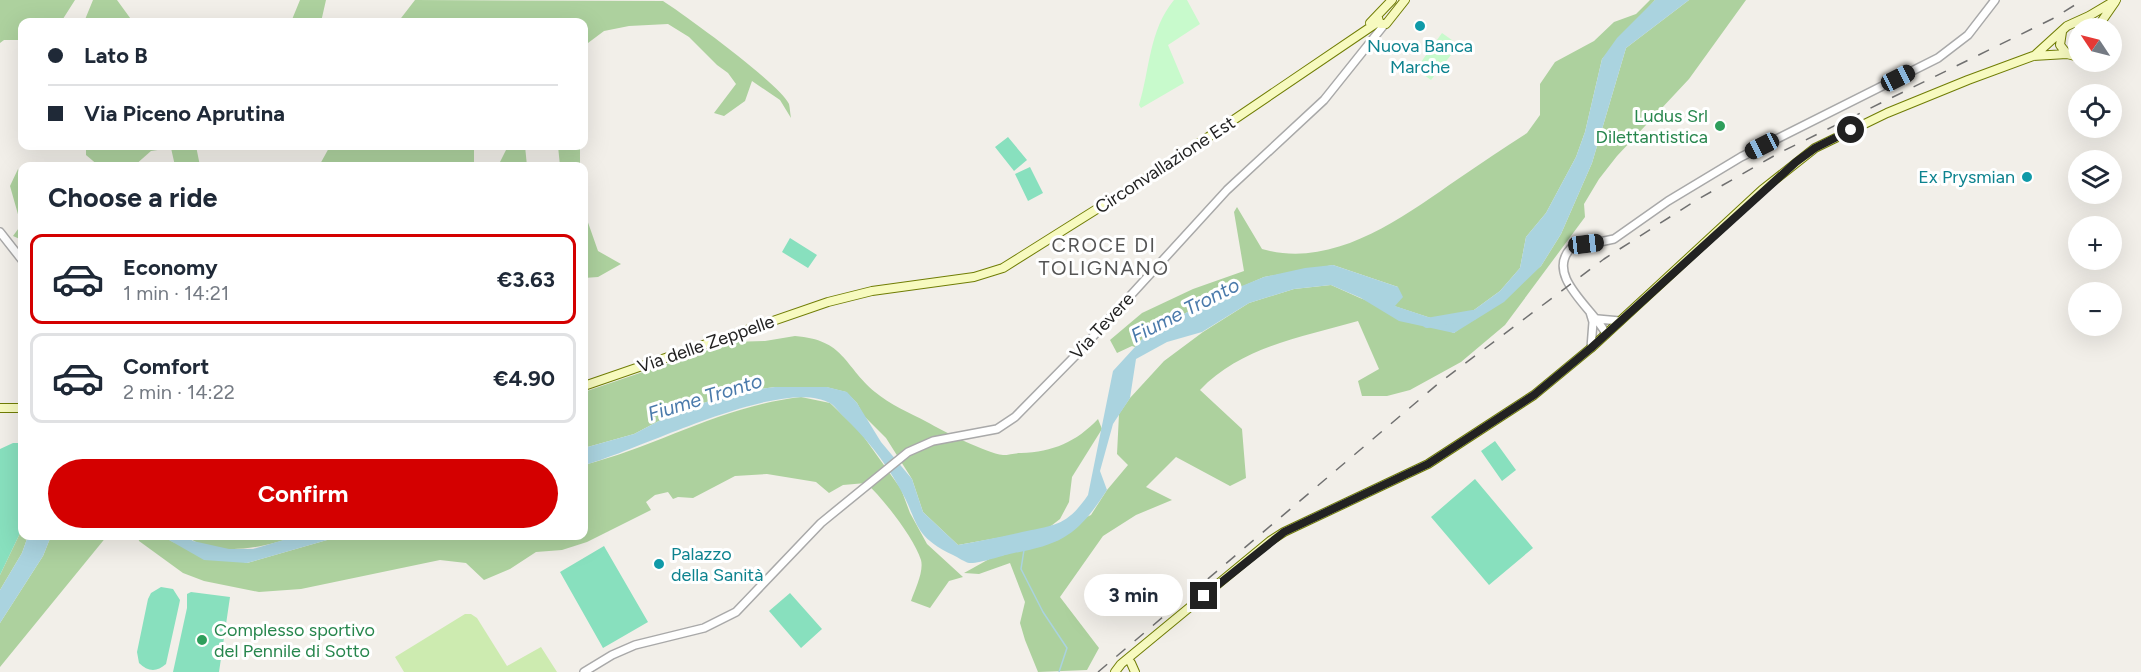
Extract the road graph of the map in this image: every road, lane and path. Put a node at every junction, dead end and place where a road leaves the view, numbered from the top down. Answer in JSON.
{"nodes":[{"id":1,"x":1392,"y":0,"type":"edge"},
{"id":2,"x":1406,"y":0,"type":"edge"},
{"id":3,"x":1995,"y":0,"type":"edge"},
{"id":4,"x":2116,"y":0,"type":"edge"},
{"id":5,"x":2085,"y":18,"type":"edge"},
{"id":6,"x":2104,"y":18,"type":"edge"},
{"id":7,"x":1381,"y":22,"type":"junction"},
{"id":8,"x":2068,"y":27,"type":"edge"},
{"id":9,"x":2064,"y":29,"type":"junction"},
{"id":10,"x":2067,"y":54,"type":"joint"},
{"id":11,"x":2033,"y":57,"type":"junction"},
{"id":12,"x":0,"y":232,"type":"edge"},
{"id":13,"x":18,"y":255,"type":"edge"},
{"id":14,"x":828,"y":302,"type":"joint"},
{"id":15,"x":1595,"y":320,"type":"junction"},
{"id":16,"x":1620,"y":321,"type":"junction"},
{"id":17,"x":1606,"y":334,"type":"junction"},
{"id":18,"x":1591,"y":348,"type":"junction"},
{"id":19,"x":588,"y":385,"type":"edge"},
{"id":20,"x":0,"y":408,"type":"edge"},
{"id":21,"x":18,"y":408,"type":"edge"},
{"id":22,"x":1129,"y":662,"type":"junction"},
{"id":23,"x":1117,"y":671,"type":"edge"},
{"id":24,"x":584,"y":672,"type":"edge"},
{"id":25,"x":1135,"y":672,"type":"edge"}],
"edges":[{"from":1,"to":7,"type":"main road"},
{"from":2,"to":7,"type":"main road"},
{"from":3,"to":15,"type":"street"},
{"from":4,"to":5,"type":"main road"},
{"from":4,"to":6,"type":"main road"},
{"from":7,"to":14,"type":"main road","name":"Circonvallazione Est"},
{"from":7,"to":24,"type":"street","name":"Via Tevere"},
{"from":8,"to":9,"type":"main road"},
{"from":9,"to":10,"type":"main road"},
{"from":9,"to":11,"type":"main road"},
{"from":10,"to":11,"type":"main road"},
{"from":11,"to":16,"type":"main road"},
{"from":12,"to":13,"type":"street"},
{"from":14,"to":19,"type":"main road","name":"Via delle Zeppelle"},
{"from":15,"to":16,"type":"street"},
{"from":15,"to":17,"type":"street"},
{"from":15,"to":18,"type":"street"},
{"from":16,"to":17,"type":"main road"},
{"from":17,"to":18,"type":"main road"},
{"from":18,"to":22,"type":"main road"},
{"from":20,"to":21,"type":"main road"},
{"from":22,"to":23,"type":"main road"},
{"from":22,"to":25,"type":"main road"}]}
